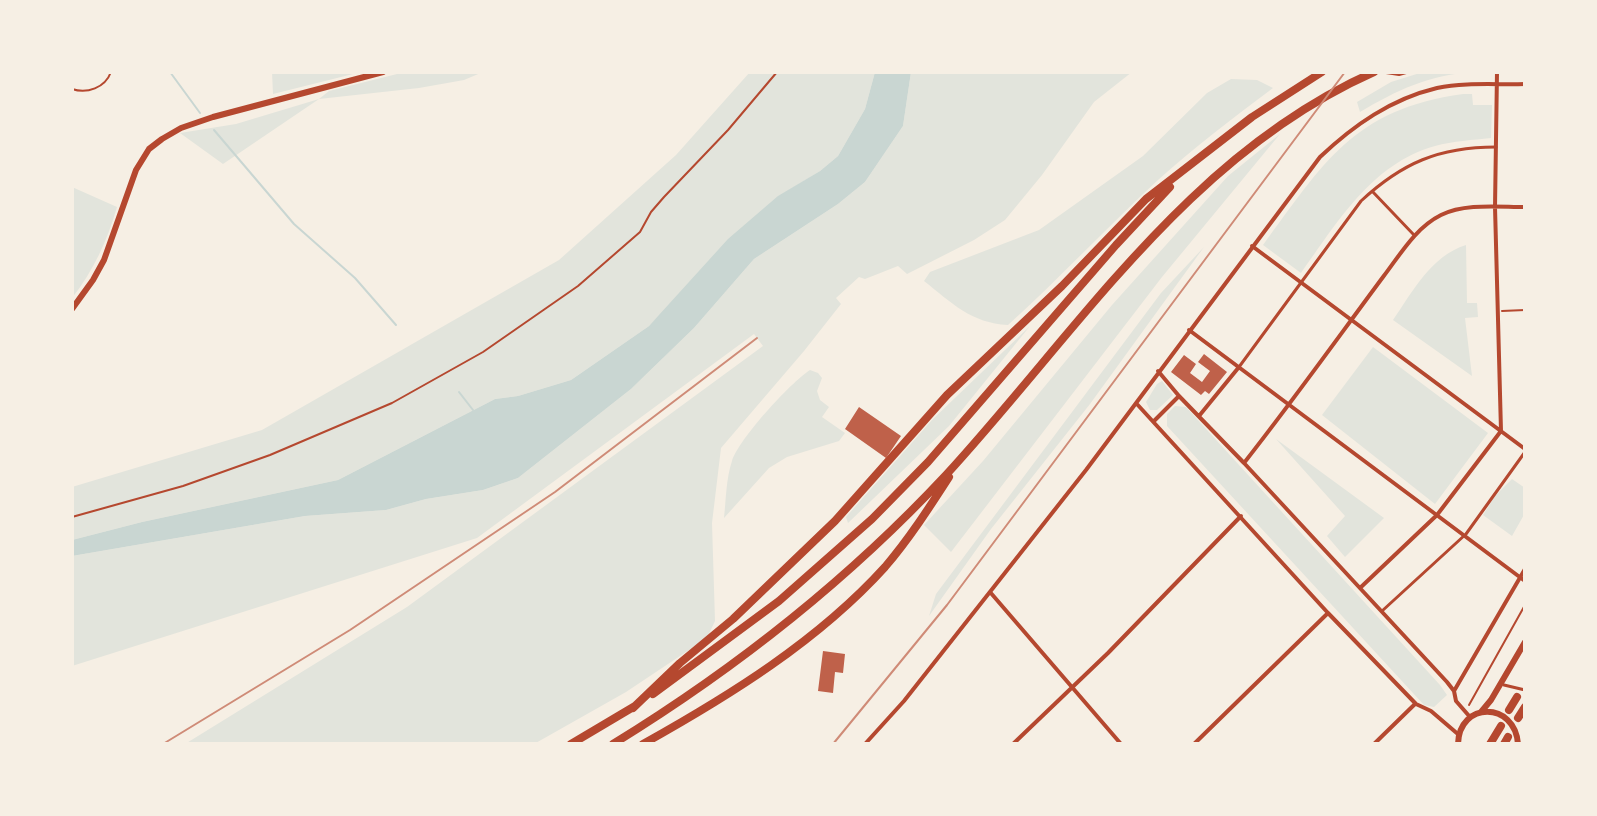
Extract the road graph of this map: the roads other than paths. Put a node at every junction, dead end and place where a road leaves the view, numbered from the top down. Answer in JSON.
{"nodes":[{"id":1,"x":383,"y":72,"type":"edge"},
{"id":2,"x":1322,"y":72,"type":"edge"},
{"id":3,"x":1374,"y":72,"type":"edge"},
{"id":4,"x":1386,"y":72,"type":"edge"},
{"id":5,"x":1406,"y":72,"type":"edge"},
{"id":6,"x":1497,"y":72,"type":"edge"},
{"id":7,"x":1525,"y":84,"type":"edge"},
{"id":8,"x":1497,"y":85,"type":"junction"},
{"id":9,"x":1496,"y":147,"type":"junction"},
{"id":10,"x":1193,"y":165,"type":"junction"},
{"id":11,"x":1372,"y":191,"type":"junction"},
{"id":12,"x":1495,"y":207,"type":"junction"},
{"id":13,"x":1525,"y":207,"type":"edge"},
{"id":14,"x":1414,"y":235,"type":"junction"},
{"id":15,"x":1252,"y":246,"type":"junction"},
{"id":16,"x":1301,"y":282,"type":"junction"},
{"id":17,"x":72,"y":309,"type":"edge"},
{"id":18,"x":1350,"y":319,"type":"junction"},
{"id":19,"x":1189,"y":330,"type":"junction"},
{"id":20,"x":1239,"y":367,"type":"junction"},
{"id":21,"x":1158,"y":371,"type":"junction"},
{"id":22,"x":1179,"y":396,"type":"junction"},
{"id":23,"x":1136,"y":403,"type":"junction"},
{"id":24,"x":1290,"y":404,"type":"junction"},
{"id":25,"x":1199,"y":416,"type":"junction"},
{"id":26,"x":1154,"y":421,"type":"junction"},
{"id":27,"x":1501,"y":431,"type":"junction"},
{"id":28,"x":1525,"y":450,"type":"edge"},
{"id":29,"x":965,"y":453,"type":"junction"},
{"id":30,"x":1244,"y":463,"type":"junction"},
{"id":31,"x":1437,"y":515,"type":"junction"},
{"id":32,"x":1241,"y":516,"type":"junction"},
{"id":33,"x":1466,"y":534,"type":"junction"},
{"id":34,"x":1525,"y":569,"type":"edge"},
{"id":35,"x":1522,"y":579,"type":"edge"},
{"id":36,"x":1360,"y":588,"type":"junction"},
{"id":37,"x":990,"y":592,"type":"junction"},
{"id":38,"x":1382,"y":611,"type":"junction"},
{"id":39,"x":1328,"y":613,"type":"junction"},
{"id":40,"x":1525,"y":642,"type":"edge"},
{"id":41,"x":1504,"y":685,"type":"dead end"},
{"id":42,"x":1072,"y":687,"type":"junction"},
{"id":43,"x":1525,"y":689,"type":"edge"},
{"id":44,"x":1454,"y":691,"type":"junction"},
{"id":45,"x":1517,"y":697,"type":"dead end"},
{"id":46,"x":1416,"y":704,"type":"junction"},
{"id":47,"x":1525,"y":707,"type":"edge"},
{"id":48,"x":633,"y":708,"type":"junction"},
{"id":49,"x":1509,"y":710,"type":"dead end"},
{"id":50,"x":1481,"y":712,"type":"junction"},
{"id":51,"x":1470,"y":717,"type":"junction"},
{"id":52,"x":1518,"y":718,"type":"dead end"},
{"id":53,"x":1501,"y":726,"type":"dead end"},
{"id":54,"x":1525,"y":731,"type":"edge"},
{"id":55,"x":1459,"y":735,"type":"junction"},
{"id":56,"x":571,"y":744,"type":"edge"},
{"id":57,"x":613,"y":744,"type":"edge"},
{"id":58,"x":643,"y":744,"type":"edge"},
{"id":59,"x":865,"y":744,"type":"edge"},
{"id":60,"x":1013,"y":744,"type":"edge"},
{"id":61,"x":1121,"y":744,"type":"edge"},
{"id":62,"x":1194,"y":744,"type":"edge"},
{"id":63,"x":1374,"y":744,"type":"edge"},
{"id":64,"x":1458,"y":744,"type":"edge"},
{"id":65,"x":1490,"y":744,"type":"edge"},
{"id":66,"x":1518,"y":744,"type":"edge"}],
"edges":[{"from":1,"to":17,"type":"street"},
{"from":2,"to":10,"type":"highway"},
{"from":3,"to":29,"type":"highway"},
{"from":4,"to":5,"type":"street"},
{"from":6,"to":8,"type":"street"},
{"from":7,"to":8,"type":"street"},
{"from":8,"to":9,"type":"street"},
{"from":8,"to":15,"type":"street"},
{"from":9,"to":11,"type":"street"},
{"from":9,"to":12,"type":"street"},
{"from":10,"to":48,"type":"highway"},
{"from":10,"to":48,"type":"highway"},
{"from":11,"to":14,"type":"street"},
{"from":11,"to":16,"type":"street"},
{"from":12,"to":13,"type":"street"},
{"from":12,"to":14,"type":"street"},
{"from":12,"to":27,"type":"street"},
{"from":14,"to":18,"type":"street"},
{"from":15,"to":16,"type":"street"},
{"from":15,"to":19,"type":"street"},
{"from":16,"to":18,"type":"street"},
{"from":16,"to":20,"type":"street"},
{"from":18,"to":24,"type":"street"},
{"from":18,"to":27,"type":"street"},
{"from":19,"to":20,"type":"street"},
{"from":19,"to":21,"type":"street"},
{"from":20,"to":24,"type":"street"},
{"from":20,"to":25,"type":"street"},
{"from":21,"to":22,"type":"street"},
{"from":21,"to":23,"type":"street"},
{"from":22,"to":25,"type":"street"},
{"from":22,"to":26,"type":"street"},
{"from":23,"to":26,"type":"street"},
{"from":23,"to":37,"type":"street"},
{"from":24,"to":30,"type":"street"},
{"from":24,"to":31,"type":"street"},
{"from":25,"to":30,"type":"street"},
{"from":26,"to":32,"type":"street"},
{"from":27,"to":28,"type":"street"},
{"from":27,"to":31,"type":"street"},
{"from":28,"to":33,"type":"street"},
{"from":29,"to":57,"type":"highway"},
{"from":29,"to":58,"type":"highway"},
{"from":30,"to":36,"type":"street"},
{"from":31,"to":33,"type":"street"},
{"from":31,"to":36,"type":"street"},
{"from":32,"to":39,"type":"street"},
{"from":32,"to":42,"type":"street"},
{"from":33,"to":35,"type":"street"},
{"from":33,"to":38,"type":"street"},
{"from":34,"to":35,"type":"street"},
{"from":35,"to":44,"type":"street"},
{"from":36,"to":38,"type":"street"},
{"from":37,"to":42,"type":"street"},
{"from":37,"to":59,"type":"street"},
{"from":38,"to":44,"type":"street"},
{"from":39,"to":46,"type":"street"},
{"from":39,"to":62,"type":"street"},
{"from":40,"to":50,"type":"street"},
{"from":41,"to":43,"type":"street"},
{"from":42,"to":60,"type":"street"},
{"from":42,"to":61,"type":"street"},
{"from":44,"to":51,"type":"street"},
{"from":45,"to":49,"type":"highway"},
{"from":46,"to":55,"type":"street"},
{"from":46,"to":63,"type":"street"},
{"from":47,"to":52,"type":"highway"},
{"from":48,"to":56,"type":"highway"},
{"from":50,"to":51,"type":"street"},
{"from":50,"to":66,"type":"street"},
{"from":51,"to":55,"type":"street"},
{"from":53,"to":65,"type":"highway"},
{"from":54,"to":66,"type":"street"},
{"from":55,"to":64,"type":"street"}]}
